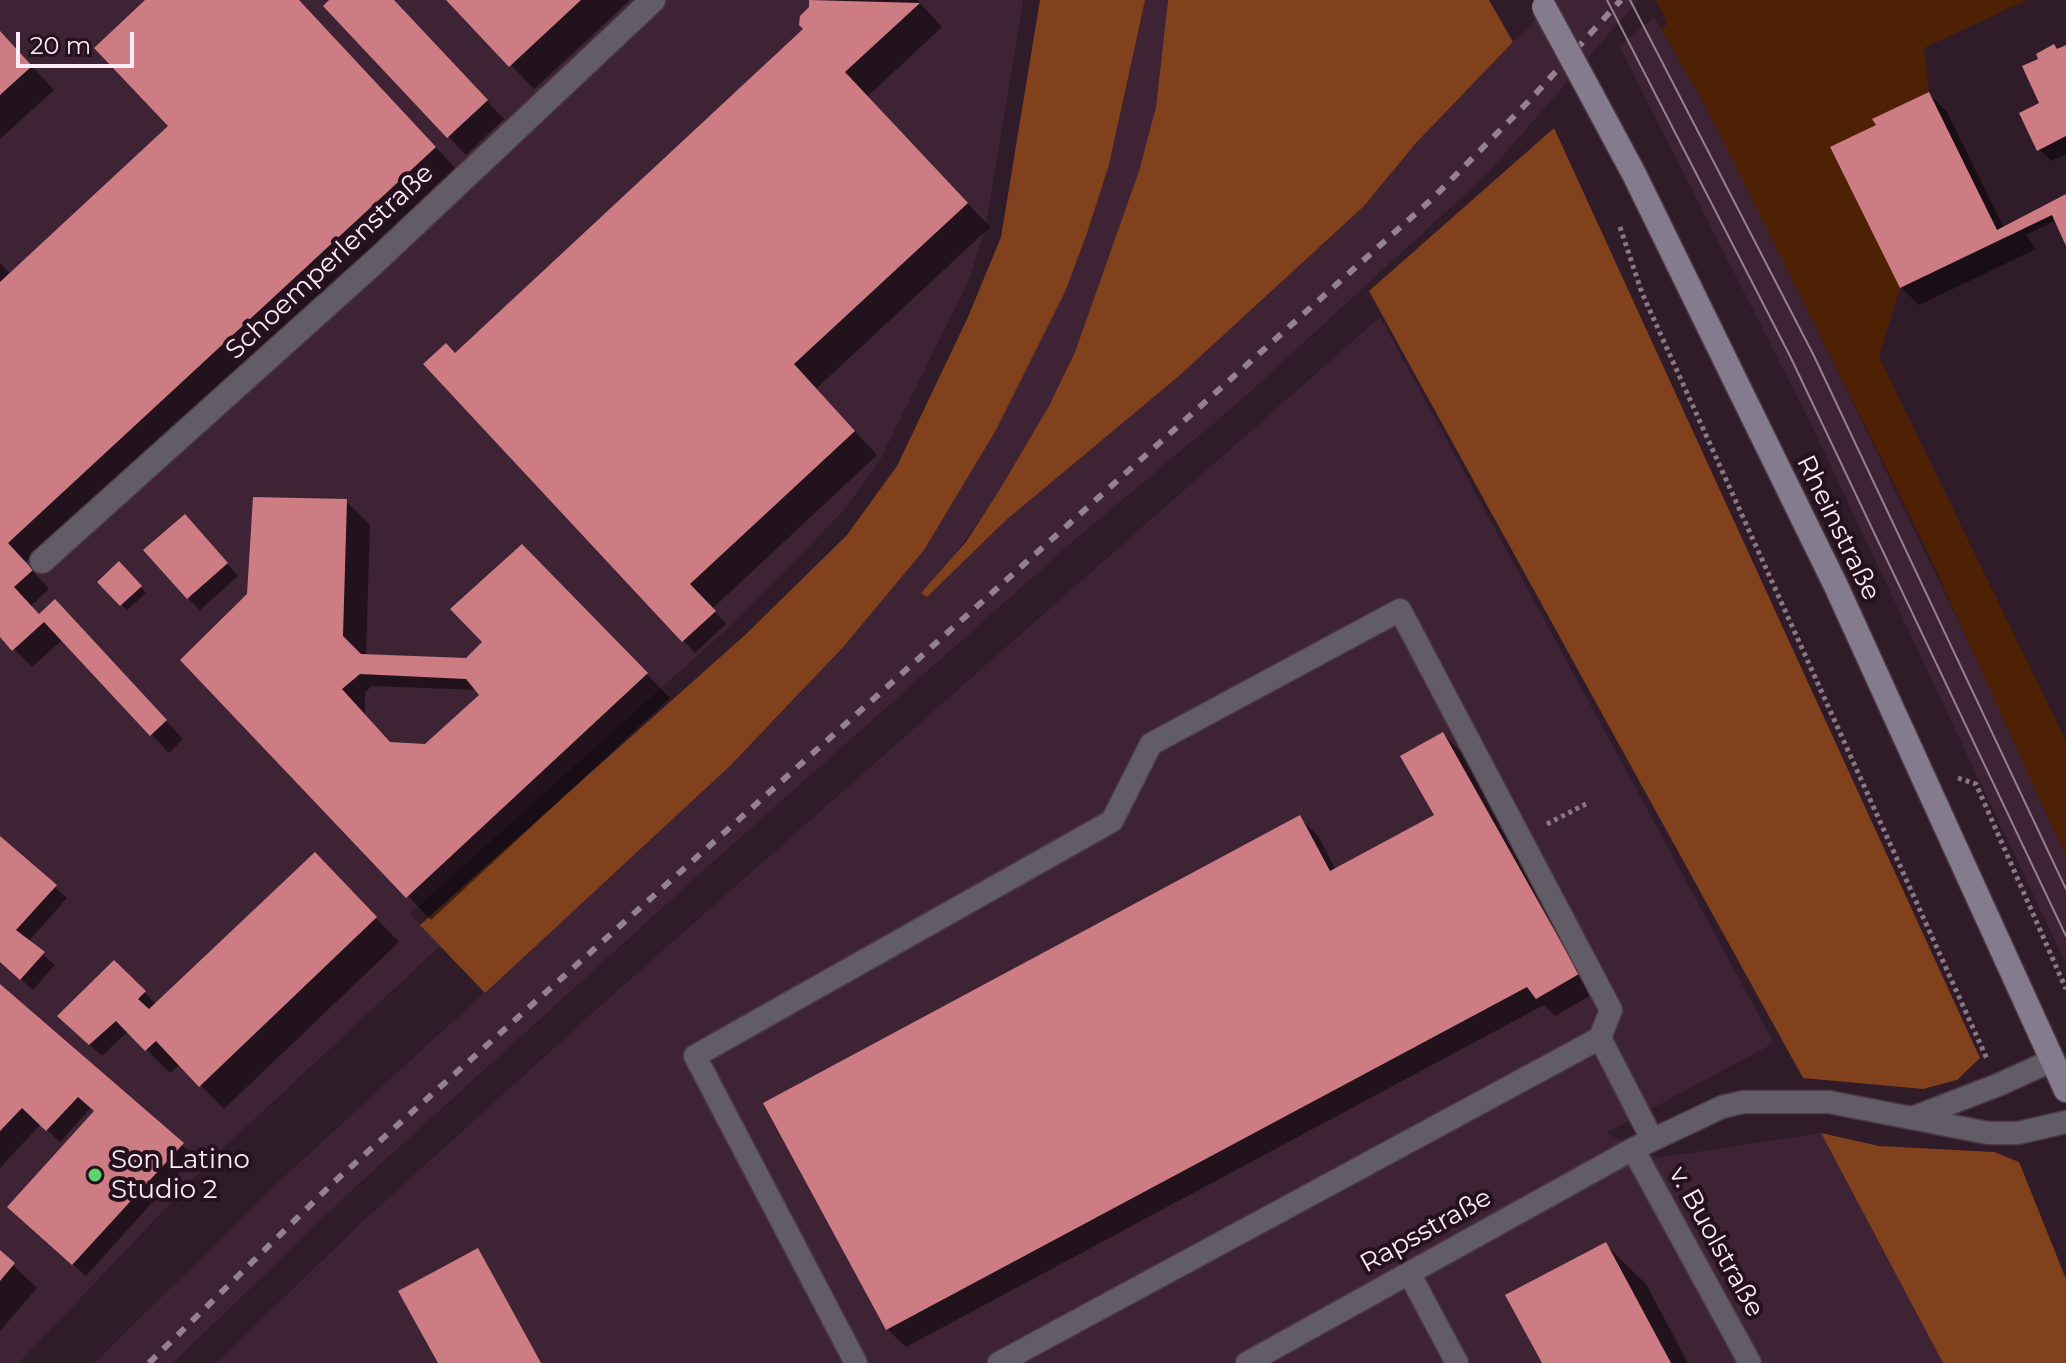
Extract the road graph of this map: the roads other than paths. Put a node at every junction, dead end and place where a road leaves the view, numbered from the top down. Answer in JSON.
{"nodes":[{"id":1,"x":653,"y":0,"type":"edge"},
{"id":2,"x":1542,"y":3,"type":"edge"},
{"id":3,"x":42,"y":561,"type":"dead end"},
{"id":4,"x":1600,"y":1038,"type":"junction"},
{"id":5,"x":2053,"y":1060,"type":"junction"},
{"id":6,"x":2066,"y":1090,"type":"edge"},
{"id":7,"x":1912,"y":1118,"type":"junction"},
{"id":8,"x":2066,"y":1122,"type":"edge"},
{"id":9,"x":1642,"y":1144,"type":"junction"},
{"id":10,"x":1409,"y":1273,"type":"junction"},
{"id":11,"x":856,"y":1363,"type":"edge"},
{"id":12,"x":999,"y":1363,"type":"edge"},
{"id":13,"x":1247,"y":1363,"type":"edge"},
{"id":14,"x":1457,"y":1363,"type":"edge"},
{"id":15,"x":1750,"y":1363,"type":"edge"}],
"edges":[{"from":1,"to":3,"type":"street","name":"Schoemperlenstraße"},
{"from":2,"to":5,"type":"main road","name":"Rheinstraße","bridge":true},
{"from":4,"to":9,"type":"lane","name":"v. Buolstraße"},
{"from":4,"to":11,"type":"lane"},
{"from":4,"to":12,"type":"lane"},
{"from":5,"to":6,"type":"main road","name":"Rheinstraße"},
{"from":5,"to":7,"type":"lane"},
{"from":7,"to":8,"type":"lane","name":"Rapsstraße"},
{"from":7,"to":9,"type":"lane","name":"Rapsstraße"},
{"from":9,"to":10,"type":"lane","name":"Rapsstraße"},
{"from":9,"to":15,"type":"lane","name":"v. Buolstraße"},
{"from":10,"to":13,"type":"lane","name":"Rapsstraße"},
{"from":10,"to":14,"type":"lane"}]}
